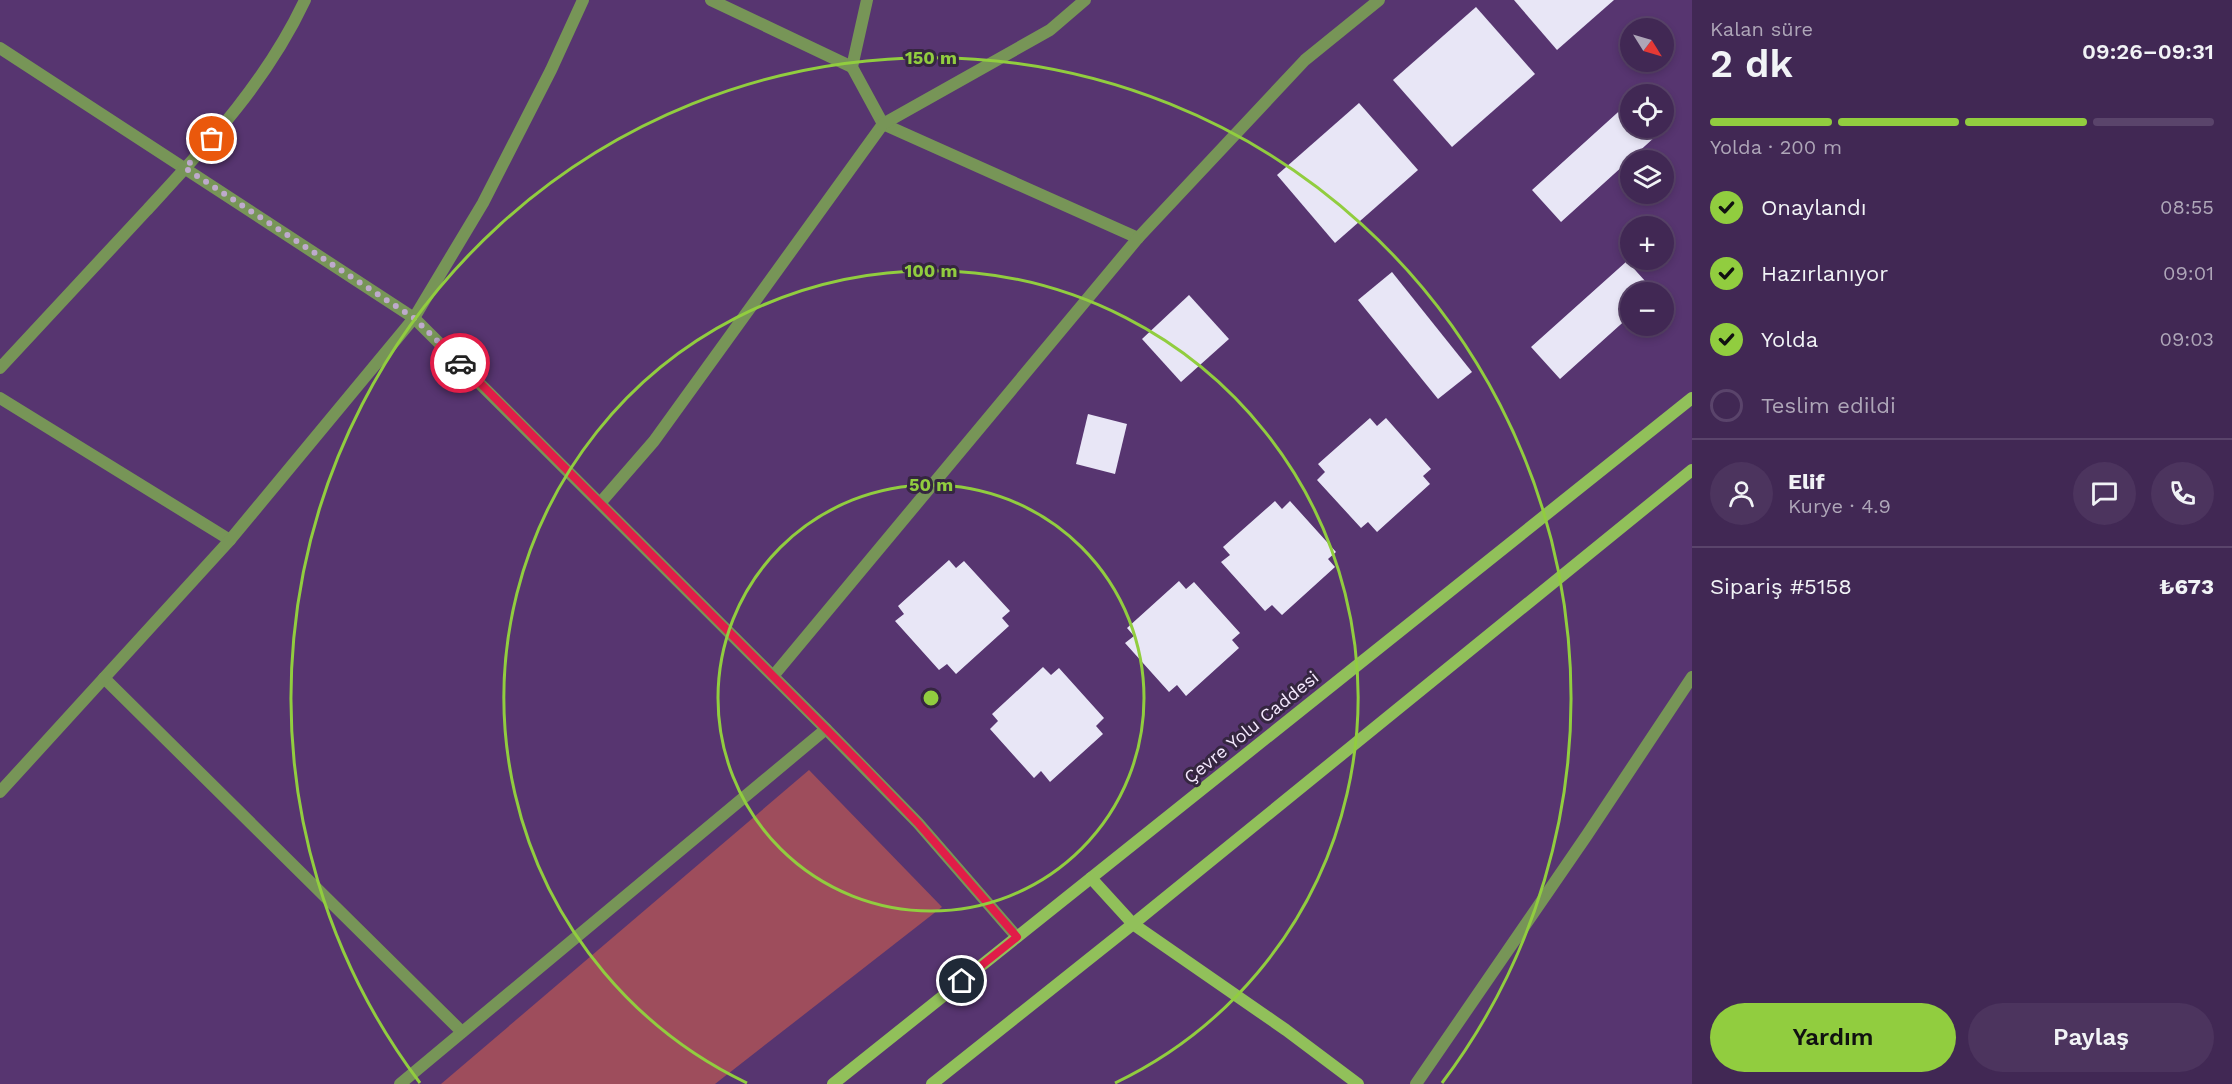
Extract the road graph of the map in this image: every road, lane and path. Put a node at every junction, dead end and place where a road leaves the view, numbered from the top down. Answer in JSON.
{"nodes":[{"id":1,"x":305,"y":0,"type":"edge"},
{"id":2,"x":583,"y":0,"type":"edge"},
{"id":3,"x":711,"y":0,"type":"edge"},
{"id":4,"x":867,"y":0,"type":"edge"},
{"id":5,"x":1085,"y":0,"type":"edge"},
{"id":6,"x":1379,"y":0,"type":"edge"},
{"id":7,"x":0,"y":48,"type":"edge"},
{"id":8,"x":852,"y":67,"type":"junction"},
{"id":9,"x":883,"y":124,"type":"junction"},
{"id":10,"x":185,"y":168,"type":"junction"},
{"id":11,"x":1138,"y":238,"type":"junction"},
{"id":12,"x":414,"y":318,"type":"junction"},
{"id":13,"x":0,"y":368,"type":"edge"},
{"id":14,"x":0,"y":398,"type":"edge"},
{"id":15,"x":1692,"y":398,"type":"edge"},
{"id":16,"x":1692,"y":470,"type":"edge"},
{"id":17,"x":601,"y":502,"type":"junction"},
{"id":18,"x":230,"y":540,"type":"junction"},
{"id":19,"x":774,"y":675,"type":"junction"},
{"id":20,"x":1692,"y":677,"type":"edge"},
{"id":21,"x":104,"y":678,"type":"junction"},
{"id":22,"x":826,"y":729,"type":"junction"},
{"id":23,"x":0,"y":792,"type":"edge"},
{"id":24,"x":1091,"y":878,"type":"junction"},
{"id":25,"x":1133,"y":924,"type":"junction"},
{"id":26,"x":1017,"y":937,"type":"junction"},
{"id":27,"x":462,"y":1032,"type":"junction"},
{"id":28,"x":400,"y":1084,"type":"edge"},
{"id":29,"x":833,"y":1084,"type":"edge"},
{"id":30,"x":932,"y":1084,"type":"edge"},
{"id":31,"x":1358,"y":1084,"type":"edge"},
{"id":32,"x":1416,"y":1084,"type":"edge"}],
"edges":[{"from":1,"to":10,"type":"street"},
{"from":2,"to":12,"type":"street"},
{"from":3,"to":8,"type":"street"},
{"from":4,"to":8,"type":"street"},
{"from":5,"to":9,"type":"street"},
{"from":6,"to":11,"type":"street"},
{"from":7,"to":10,"type":"street"},
{"from":8,"to":9,"type":"street"},
{"from":9,"to":11,"type":"street"},
{"from":9,"to":17,"type":"street"},
{"from":10,"to":12,"type":"street"},
{"from":10,"to":13,"type":"street"},
{"from":11,"to":19,"type":"street"},
{"from":12,"to":17,"type":"street"},
{"from":12,"to":18,"type":"street"},
{"from":14,"to":18,"type":"street"},
{"from":15,"to":24,"type":"main road","name":"Çevre Yolu Caddesi"},
{"from":16,"to":25,"type":"main road"},
{"from":17,"to":19,"type":"street"},
{"from":18,"to":21,"type":"street"},
{"from":19,"to":22,"type":"street"},
{"from":20,"to":32,"type":"street"},
{"from":21,"to":23,"type":"street"},
{"from":21,"to":27,"type":"street"},
{"from":22,"to":26,"type":"street"},
{"from":22,"to":27,"type":"street"},
{"from":24,"to":25,"type":"main road"},
{"from":24,"to":26,"type":"main road","name":"Çevre Yolu Caddesi"},
{"from":25,"to":30,"type":"main road"},
{"from":25,"to":31,"type":"main road"},
{"from":26,"to":29,"type":"main road","name":"Çevre Yolu Caddesi"},
{"from":27,"to":28,"type":"street"}]}
